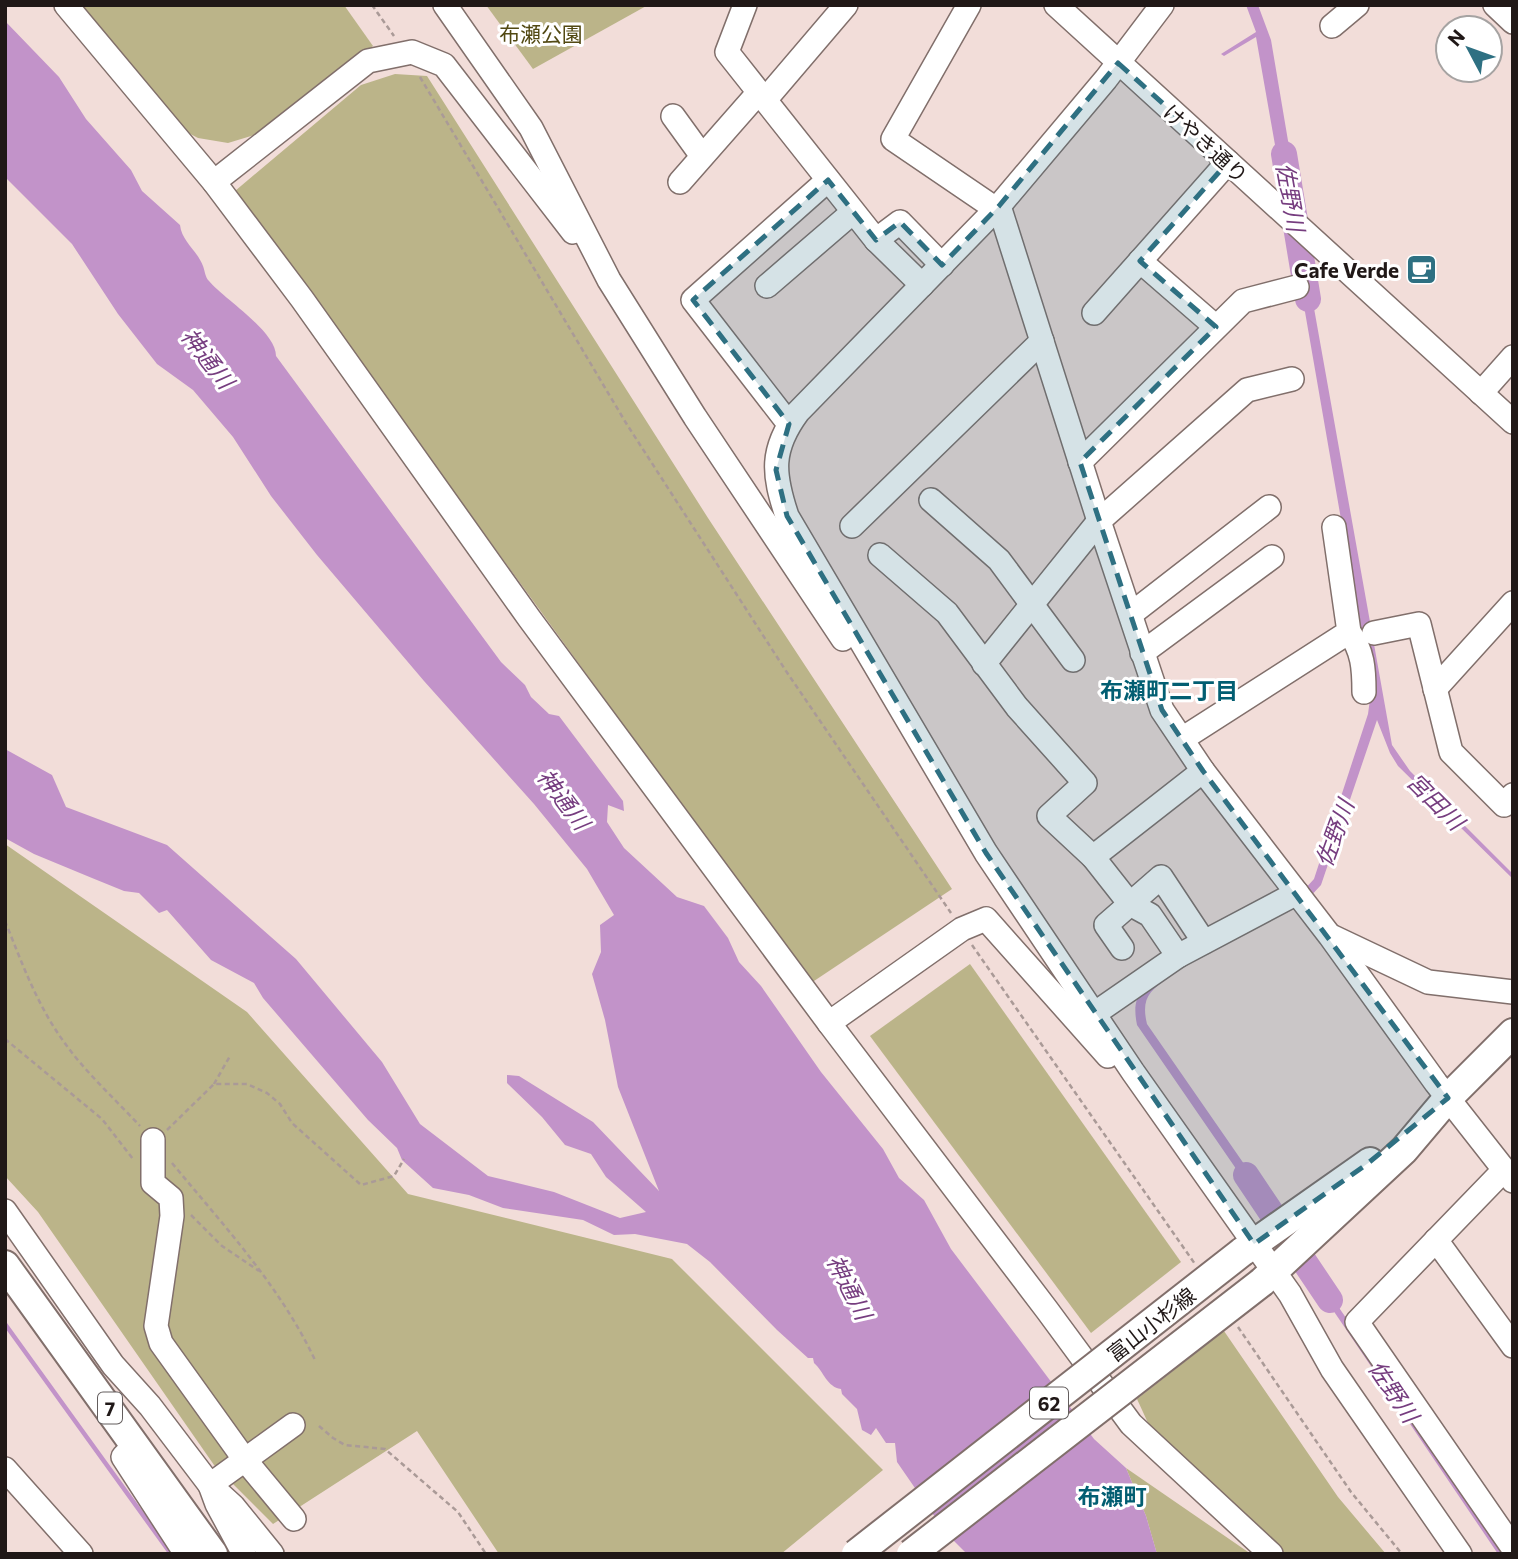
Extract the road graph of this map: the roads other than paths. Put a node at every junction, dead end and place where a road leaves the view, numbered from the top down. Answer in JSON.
{"nodes":[{"id":1,"x":66,"y":5,"type":"edge"},
{"id":2,"x":444,"y":5,"type":"edge"},
{"id":3,"x":745,"y":5,"type":"edge"},
{"id":4,"x":846,"y":5,"type":"edge"},
{"id":5,"x":970,"y":5,"type":"edge"},
{"id":6,"x":1056,"y":5,"type":"edge"},
{"id":7,"x":1162,"y":5,"type":"edge"},
{"id":8,"x":1357,"y":5,"type":"edge"},
{"id":9,"x":1332,"y":26,"type":"dead end"},
{"id":10,"x":1118,"y":63,"type":"junction"},
{"id":11,"x":762,"y":96,"type":"junction"},
{"id":12,"x":673,"y":116,"type":"dead end"},
{"id":13,"x":702,"y":156,"type":"junction"},
{"id":14,"x":1228,"y":162,"type":"junction"},
{"id":15,"x":828,"y":180,"type":"junction"},
{"id":16,"x":680,"y":182,"type":"dead end"},
{"id":17,"x":214,"y":183,"type":"junction"},
{"id":18,"x":999,"y":206,"type":"junction"},
{"id":19,"x":853,"y":212,"type":"junction"},
{"id":20,"x":876,"y":240,"type":"junction"},
{"id":21,"x":1140,"y":261,"type":"junction"},
{"id":22,"x":942,"y":265,"type":"junction"},
{"id":23,"x":609,"y":280,"type":"junction"},
{"id":24,"x":922,"y":285,"type":"junction"},
{"id":25,"x":767,"y":286,"type":"dead end"},
{"id":26,"x":1297,"y":287,"type":"dead end"},
{"id":27,"x":1094,"y":313,"type":"dead end"},
{"id":28,"x":1216,"y":327,"type":"junction"},
{"id":29,"x":1042,"y":341,"type":"junction"},
{"id":30,"x":1513,"y":357,"type":"edge"},
{"id":31,"x":1292,"y":379,"type":"dead end"},
{"id":32,"x":1481,"y":393,"type":"junction"},
{"id":33,"x":1513,"y":422,"type":"edge"},
{"id":34,"x":789,"y":424,"type":"junction"},
{"id":35,"x":1080,"y":462,"type":"junction"},
{"id":36,"x":931,"y":499,"type":"dead end"},
{"id":37,"x":1269,"y":507,"type":"dead end"},
{"id":38,"x":1099,"y":521,"type":"junction"},
{"id":39,"x":852,"y":526,"type":"dead end"},
{"id":40,"x":1334,"y":527,"type":"dead end"},
{"id":41,"x":880,"y":555,"type":"dead end"},
{"id":42,"x":1272,"y":557,"type":"dead end"},
{"id":43,"x":1513,"y":603,"type":"edge"},
{"id":44,"x":1032,"y":604,"type":"junction"},
{"id":45,"x":1131,"y":614,"type":"junction"},
{"id":46,"x":1349,"y":632,"type":"junction"},
{"id":47,"x":1374,"y":633,"type":"dead end"},
{"id":48,"x":1142,"y":653,"type":"junction"},
{"id":49,"x":1073,"y":660,"type":"dead end"},
{"id":50,"x":984,"y":664,"type":"junction"},
{"id":51,"x":1435,"y":689,"type":"junction"},
{"id":52,"x":1364,"y":692,"type":"dead end"},
{"id":53,"x":918,"y":739,"type":"junction"},
{"id":54,"x":1182,"y":739,"type":"junction"},
{"id":55,"x":1203,"y":771,"type":"junction"},
{"id":56,"x":1510,"y":802,"type":"edge"},
{"id":57,"x":1093,"y":857,"type":"junction"},
{"id":58,"x":1297,"y":893,"type":"junction"},
{"id":59,"x":1130,"y":904,"type":"junction"},
{"id":60,"x":1330,"y":936,"type":"junction"},
{"id":61,"x":1205,"y":942,"type":"junction"},
{"id":62,"x":1122,"y":948,"type":"dead end"},
{"id":63,"x":1178,"y":956,"type":"junction"},
{"id":64,"x":1513,"y":992,"type":"edge"},
{"id":65,"x":1094,"y":1014,"type":"junction"},
{"id":66,"x":829,"y":1023,"type":"junction"},
{"id":67,"x":1513,"y":1033,"type":"edge"},
{"id":68,"x":1133,"y":1072,"type":"junction"},
{"id":69,"x":1448,"y":1097,"type":"junction"},
{"id":70,"x":153,"y":1140,"type":"road end"},
{"id":71,"x":1508,"y":1175,"type":"edge"},
{"id":72,"x":5,"y":1212,"type":"edge"},
{"id":73,"x":1436,"y":1240,"type":"junction"},
{"id":74,"x":1248,"y":1248,"type":"junction"},
{"id":75,"x":5,"y":1265,"type":"edge"},
{"id":76,"x":1268,"y":1277,"type":"junction"},
{"id":77,"x":1513,"y":1346,"type":"edge"},
{"id":78,"x":293,"y":1425,"type":"dead end"},
{"id":79,"x":136,"y":1444,"type":"junction"},
{"id":80,"x":245,"y":1460,"type":"junction"},
{"id":81,"x":5,"y":1469,"type":"edge"},
{"id":82,"x":210,"y":1485,"type":"junction"},
{"id":83,"x":294,"y":1519,"type":"dead end"},
{"id":84,"x":1513,"y":1548,"type":"edge"},
{"id":85,"x":81,"y":1554,"type":"edge"},
{"id":86,"x":186,"y":1554,"type":"edge"},
{"id":87,"x":213,"y":1554,"type":"edge"},
{"id":88,"x":244,"y":1554,"type":"edge"},
{"id":89,"x":272,"y":1554,"type":"edge"},
{"id":90,"x":856,"y":1554,"type":"edge"},
{"id":91,"x":911,"y":1554,"type":"edge"},
{"id":92,"x":1271,"y":1554,"type":"edge"},
{"id":93,"x":1460,"y":1554,"type":"edge"}],
"edges":[{"from":1,"to":17,"type":"street"},
{"from":2,"to":23,"type":"street"},
{"from":3,"to":11,"type":"street"},
{"from":4,"to":11,"type":"street"},
{"from":5,"to":18,"type":"street"},
{"from":6,"to":10,"type":"street","name":"けやき通り"},
{"from":7,"to":10,"type":"street"},
{"from":8,"to":9,"type":"street"},
{"from":10,"to":14,"type":"street","name":"けやき通り"},
{"from":10,"to":18,"type":"street"},
{"from":11,"to":13,"type":"street"},
{"from":11,"to":15,"type":"street"},
{"from":12,"to":13,"type":"street"},
{"from":13,"to":16,"type":"street"},
{"from":14,"to":21,"type":"street"},
{"from":14,"to":32,"type":"street","name":"けやき通り"},
{"from":15,"to":19,"type":"street"},
{"from":15,"to":34,"type":"street"},
{"from":17,"to":23,"type":"street"},
{"from":17,"to":66,"type":"street"},
{"from":18,"to":22,"type":"street"},
{"from":18,"to":29,"type":"street"},
{"from":19,"to":20,"type":"street"},
{"from":19,"to":25,"type":"street"},
{"from":20,"to":22,"type":"street"},
{"from":20,"to":24,"type":"street"},
{"from":21,"to":27,"type":"street"},
{"from":21,"to":28,"type":"street"},
{"from":22,"to":24,"type":"street"},
{"from":23,"to":53,"type":"street"},
{"from":24,"to":34,"type":"street"},
{"from":26,"to":28,"type":"street"},
{"from":28,"to":35,"type":"street"},
{"from":29,"to":35,"type":"street"},
{"from":29,"to":39,"type":"street"},
{"from":30,"to":32,"type":"street"},
{"from":31,"to":38,"type":"street"},
{"from":32,"to":33,"type":"street","name":"けやき通り"},
{"from":34,"to":53,"type":"street"},
{"from":35,"to":38,"type":"street"},
{"from":36,"to":44,"type":"street"},
{"from":37,"to":45,"type":"street"},
{"from":38,"to":44,"type":"street"},
{"from":38,"to":45,"type":"street"},
{"from":40,"to":46,"type":"street"},
{"from":41,"to":50,"type":"street"},
{"from":42,"to":48,"type":"street"},
{"from":43,"to":51,"type":"street"},
{"from":44,"to":49,"type":"street"},
{"from":44,"to":50,"type":"street"},
{"from":45,"to":48,"type":"street"},
{"from":46,"to":52,"type":"street"},
{"from":46,"to":54,"type":"street"},
{"from":47,"to":51,"type":"street"},
{"from":48,"to":54,"type":"street"},
{"from":50,"to":57,"type":"street"},
{"from":51,"to":56,"type":"street"},
{"from":53,"to":65,"type":"street"},
{"from":54,"to":55,"type":"street"},
{"from":55,"to":57,"type":"street"},
{"from":55,"to":58,"type":"street"},
{"from":57,"to":59,"type":"street"},
{"from":58,"to":60,"type":"street"},
{"from":58,"to":61,"type":"street"},
{"from":59,"to":61,"type":"street"},
{"from":59,"to":62,"type":"street"},
{"from":59,"to":63,"type":"street"},
{"from":60,"to":64,"type":"street"},
{"from":60,"to":69,"type":"street"},
{"from":61,"to":63,"type":"street"},
{"from":63,"to":65,"type":"street"},
{"from":65,"to":68,"type":"street"},
{"from":66,"to":68,"type":"street"},
{"from":66,"to":92,"type":"street"},
{"from":67,"to":69,"type":"main road","name":"富山小杉線","number":"62"},
{"from":68,"to":74,"type":"street"},
{"from":69,"to":71,"type":"street"},
{"from":69,"to":74,"type":"main road","name":"富山小杉線","number":"62"},
{"from":69,"to":76,"type":"main road","name":"富山小杉線","number":"62"},
{"from":70,"to":80,"type":"street"},
{"from":71,"to":73,"type":"street"},
{"from":72,"to":82,"type":"street"},
{"from":73,"to":77,"type":"street"},
{"from":73,"to":84,"type":"street"},
{"from":74,"to":76,"type":"street"},
{"from":74,"to":90,"type":"main road","name":"富山小杉線","number":"62","bridge":true},
{"from":75,"to":79,"type":"main road","number":"7"},
{"from":76,"to":91,"type":"main road","name":"富山小杉線","number":"62","bridge":true},
{"from":76,"to":93,"type":"street"},
{"from":78,"to":80,"type":"street"},
{"from":79,"to":86,"type":"street"},
{"from":79,"to":87,"type":"main road","number":"7"},
{"from":80,"to":82,"type":"street"},
{"from":80,"to":83,"type":"street"},
{"from":81,"to":85,"type":"street"},
{"from":82,"to":88,"type":"street"},
{"from":82,"to":89,"type":"street"}]}
